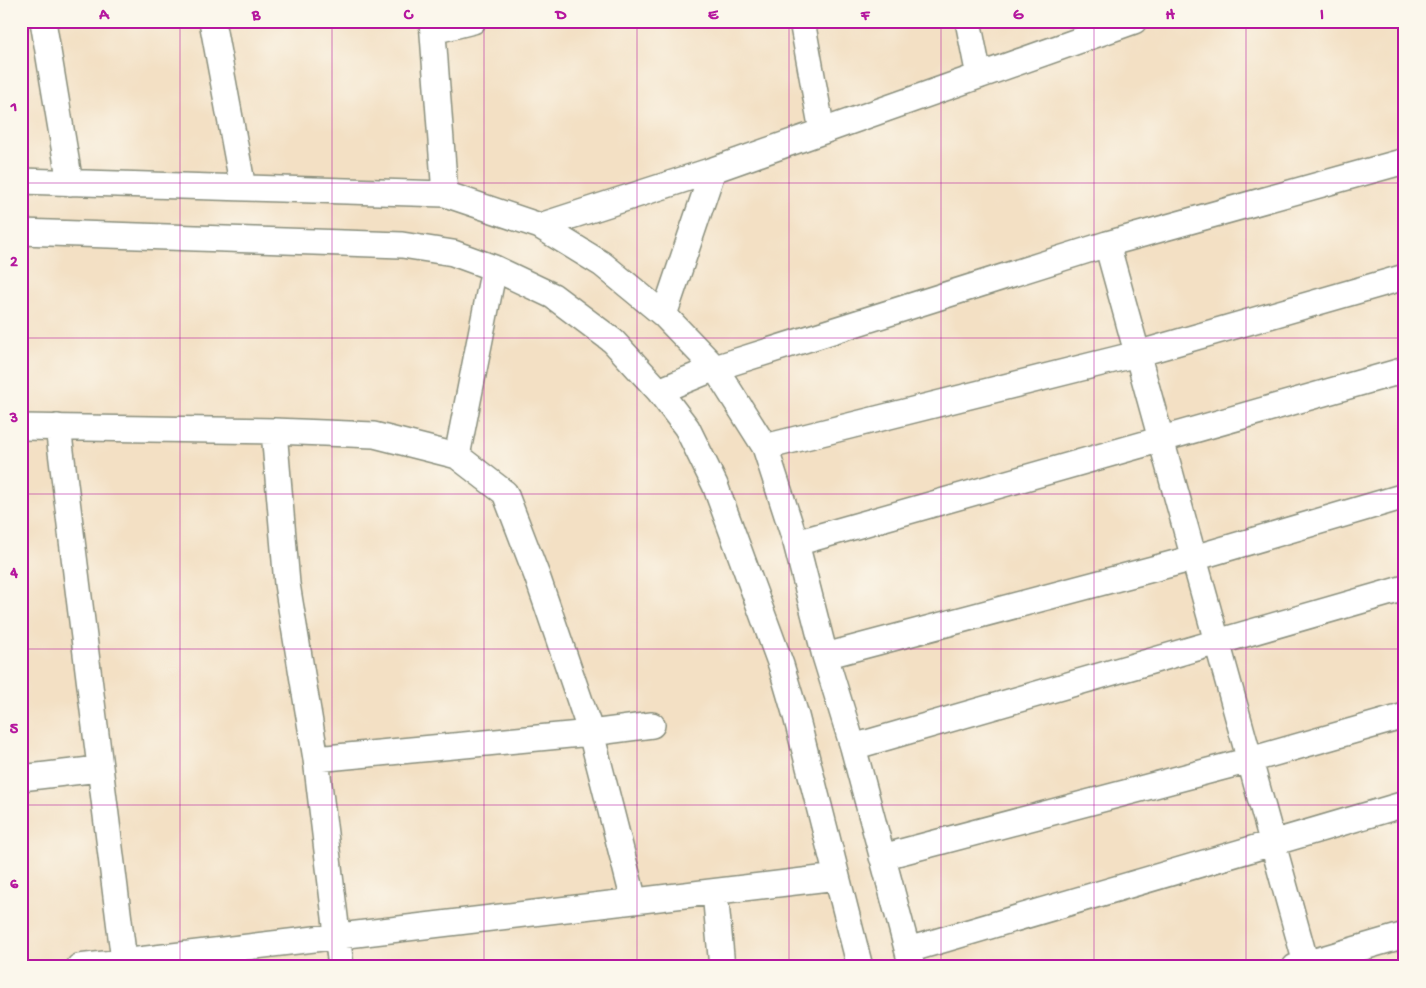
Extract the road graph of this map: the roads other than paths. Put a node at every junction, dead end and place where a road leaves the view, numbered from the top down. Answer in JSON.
{"nodes":[{"id":1,"x":43,"y":21,"type":"edge"},
{"id":2,"x":212,"y":21,"type":"edge"},
{"id":3,"x":473,"y":21,"type":"edge"},
{"id":4,"x":802,"y":21,"type":"edge"},
{"id":5,"x":968,"y":21,"type":"edge"},
{"id":6,"x":1134,"y":21,"type":"edge"},
{"id":7,"x":432,"y":26,"type":"edge"},
{"id":8,"x":979,"y":76,"type":"junction"},
{"id":9,"x":822,"y":131,"type":"junction"},
{"id":10,"x":1405,"y":161,"type":"edge"},
{"id":11,"x":713,"y":170,"type":"junction"},
{"id":12,"x":21,"y":181,"type":"edge"},
{"id":13,"x":70,"y":183,"type":"junction"},
{"id":14,"x":243,"y":188,"type":"junction"},
{"id":15,"x":445,"y":194,"type":"junction"},
{"id":16,"x":540,"y":226,"type":"junction"},
{"id":17,"x":21,"y":232,"type":"edge"},
{"id":18,"x":1107,"y":244,"type":"junction"},
{"id":19,"x":494,"y":268,"type":"junction"},
{"id":20,"x":1405,"y":277,"type":"edge"},
{"id":21,"x":664,"y":315,"type":"junction"},
{"id":22,"x":1137,"y":354,"type":"junction"},
{"id":23,"x":714,"y":368,"type":"junction"},
{"id":24,"x":1405,"y":370,"type":"edge"},
{"id":25,"x":659,"y":391,"type":"junction"},
{"id":26,"x":21,"y":427,"type":"edge"},
{"id":27,"x":58,"y":427,"type":"junction"},
{"id":28,"x":274,"y":431,"type":"junction"},
{"id":29,"x":1161,"y":440,"type":"junction"},
{"id":30,"x":765,"y":447,"type":"junction"},
{"id":31,"x":457,"y":456,"type":"junction"},
{"id":32,"x":1405,"y":496,"type":"edge"},
{"id":33,"x":796,"y":542,"type":"junction"},
{"id":34,"x":1194,"y":558,"type":"junction"},
{"id":35,"x":1405,"y":588,"type":"edge"},
{"id":36,"x":1217,"y":642,"type":"junction"},
{"id":37,"x":825,"y":656,"type":"junction"},
{"id":38,"x":1405,"y":716,"type":"edge"},
{"id":39,"x":652,"y":724,"type":"dead end"},
{"id":40,"x":591,"y":733,"type":"junction"},
{"id":41,"x":853,"y":748,"type":"junction"},
{"id":42,"x":316,"y":759,"type":"junction"},
{"id":43,"x":1250,"y":760,"type":"junction"},
{"id":44,"x":100,"y":769,"type":"junction"},
{"id":45,"x":21,"y":778,"type":"edge"},
{"id":46,"x":1405,"y":804,"type":"edge"},
{"id":47,"x":1273,"y":843,"type":"junction"},
{"id":48,"x":882,"y":857,"type":"junction"},
{"id":49,"x":837,"y":877,"type":"junction"},
{"id":50,"x":715,"y":892,"type":"junction"},
{"id":51,"x":634,"y":902,"type":"junction"},
{"id":52,"x":1405,"y":935,"type":"edge"},
{"id":53,"x":337,"y":937,"type":"junction"},
{"id":54,"x":910,"y":958,"type":"edge"},
{"id":55,"x":124,"y":962,"type":"junction"},
{"id":56,"x":1303,"y":966,"type":"edge"},
{"id":57,"x":79,"y":967,"type":"edge"},
{"id":58,"x":342,"y":967,"type":"edge"},
{"id":59,"x":722,"y":967,"type":"edge"},
{"id":60,"x":860,"y":967,"type":"edge"}],
"edges":[{"from":1,"to":13,"type":"street"},
{"from":2,"to":14,"type":"street"},
{"from":3,"to":7,"type":"street"},
{"from":4,"to":9,"type":"street"},
{"from":5,"to":8,"type":"street"},
{"from":6,"to":8,"type":"street"},
{"from":7,"to":15,"type":"street"},
{"from":8,"to":9,"type":"street"},
{"from":9,"to":11,"type":"street"},
{"from":10,"to":18,"type":"street"},
{"from":11,"to":16,"type":"street"},
{"from":11,"to":21,"type":"street"},
{"from":12,"to":13,"type":"street"},
{"from":13,"to":14,"type":"street"},
{"from":14,"to":15,"type":"street"},
{"from":15,"to":16,"type":"street"},
{"from":16,"to":21,"type":"street"},
{"from":17,"to":19,"type":"street"},
{"from":18,"to":22,"type":"street"},
{"from":18,"to":23,"type":"street"},
{"from":19,"to":25,"type":"street"},
{"from":19,"to":31,"type":"street"},
{"from":20,"to":22,"type":"street"},
{"from":21,"to":23,"type":"street"},
{"from":22,"to":29,"type":"street"},
{"from":22,"to":30,"type":"street"},
{"from":23,"to":25,"type":"street"},
{"from":23,"to":30,"type":"street"},
{"from":24,"to":29,"type":"street"},
{"from":25,"to":49,"type":"street"},
{"from":26,"to":27,"type":"street"},
{"from":27,"to":28,"type":"street"},
{"from":27,"to":44,"type":"street"},
{"from":28,"to":31,"type":"street"},
{"from":28,"to":42,"type":"street"},
{"from":29,"to":33,"type":"street"},
{"from":29,"to":34,"type":"street"},
{"from":30,"to":33,"type":"street"},
{"from":31,"to":40,"type":"street"},
{"from":32,"to":34,"type":"street"},
{"from":33,"to":37,"type":"street"},
{"from":34,"to":36,"type":"street"},
{"from":34,"to":37,"type":"street"},
{"from":35,"to":36,"type":"street"},
{"from":36,"to":41,"type":"street"},
{"from":36,"to":43,"type":"street"},
{"from":37,"to":41,"type":"street"},
{"from":38,"to":43,"type":"street"},
{"from":39,"to":40,"type":"street"},
{"from":40,"to":42,"type":"street"},
{"from":40,"to":51,"type":"street"},
{"from":41,"to":48,"type":"street"},
{"from":42,"to":53,"type":"street"},
{"from":43,"to":47,"type":"street"},
{"from":43,"to":48,"type":"street"},
{"from":44,"to":45,"type":"street"},
{"from":44,"to":55,"type":"street"},
{"from":46,"to":47,"type":"street"},
{"from":47,"to":54,"type":"street"},
{"from":47,"to":56,"type":"street"},
{"from":48,"to":54,"type":"street"},
{"from":49,"to":50,"type":"street"},
{"from":49,"to":60,"type":"street"},
{"from":50,"to":51,"type":"street"},
{"from":50,"to":59,"type":"street"},
{"from":51,"to":53,"type":"street"},
{"from":52,"to":56,"type":"street"},
{"from":53,"to":55,"type":"street"},
{"from":53,"to":58,"type":"street"},
{"from":55,"to":57,"type":"street"}]}
